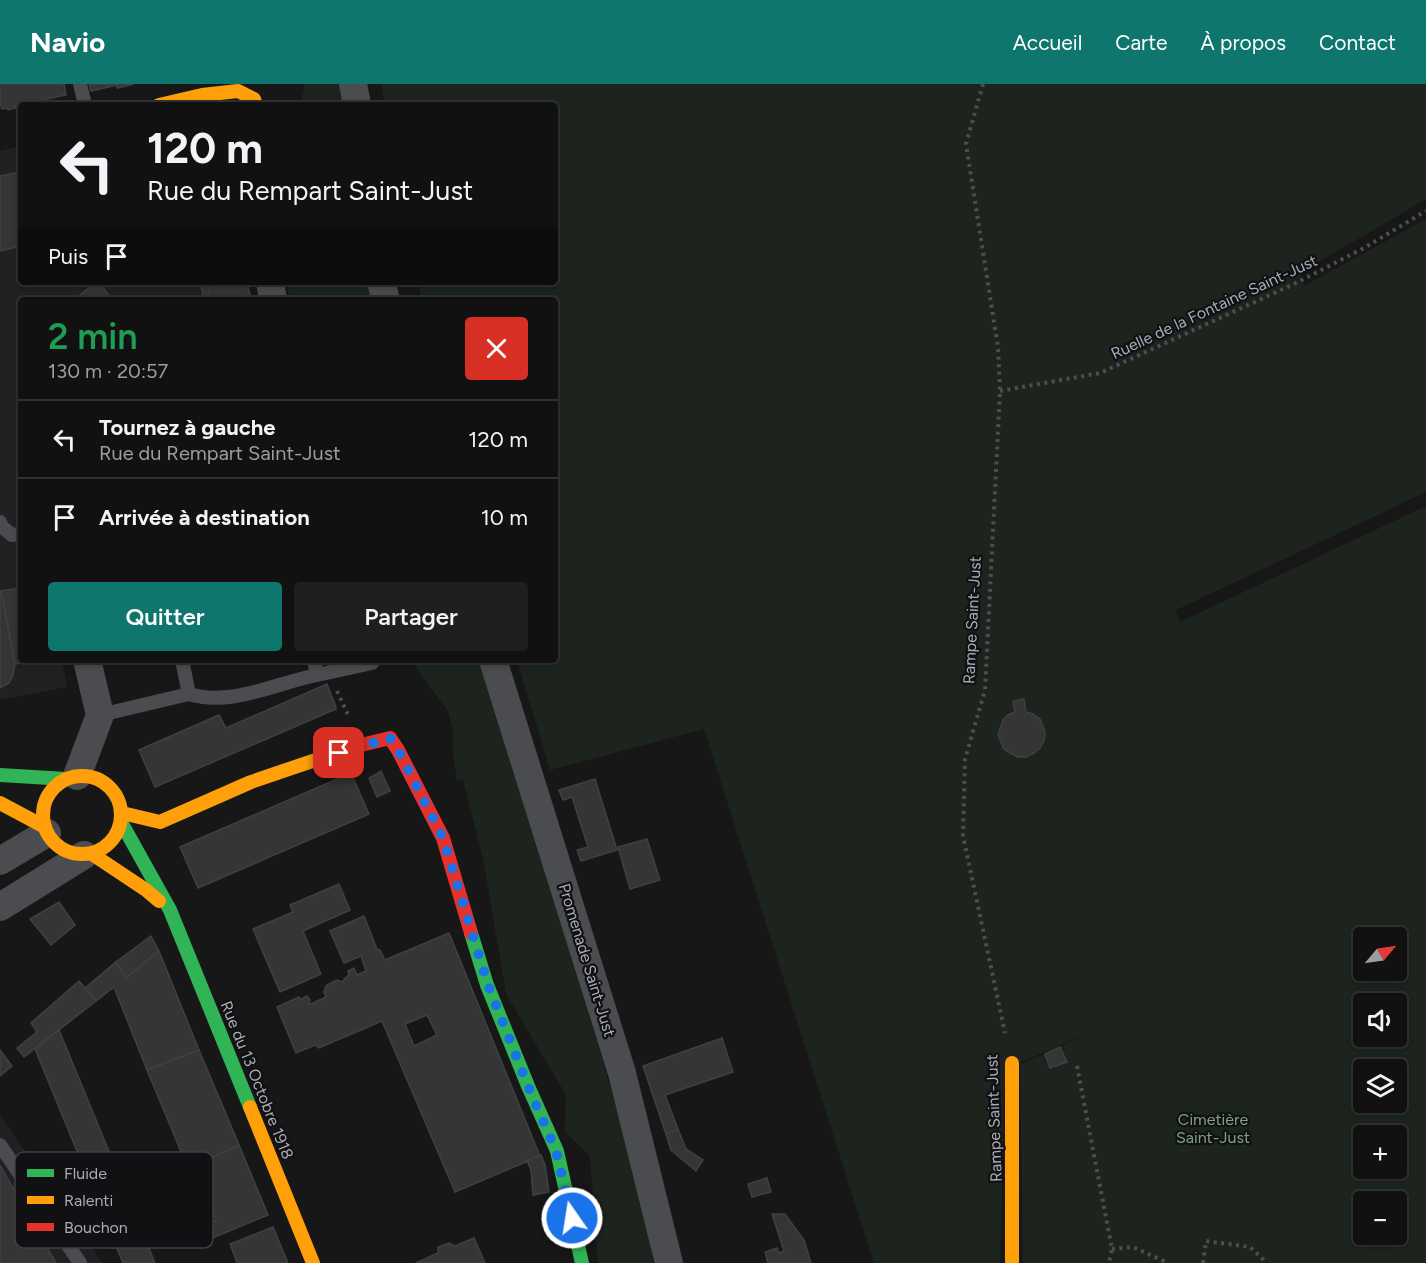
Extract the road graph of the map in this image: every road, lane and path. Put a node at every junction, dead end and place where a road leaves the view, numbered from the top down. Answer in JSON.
{"nodes":[{"id":1,"x":80,"y":84,"type":"edge"},
{"id":2,"x":353,"y":84,"type":"edge"},
{"id":3,"x":983,"y":84,"type":"edge"},
{"id":4,"x":200,"y":90,"type":"edge"},
{"id":5,"x":84,"y":102,"type":"edge"},
{"id":6,"x":167,"y":102,"type":"edge"},
{"id":7,"x":255,"y":102,"type":"edge"},
{"id":8,"x":356,"y":102,"type":"edge"},
{"id":9,"x":1426,"y":211,"type":"edge"},
{"id":10,"x":1000,"y":391,"type":"junction"},
{"id":11,"x":0,"y":522,"type":"edge"},
{"id":12,"x":18,"y":534,"type":"edge"},
{"id":13,"x":88,"y":663,"type":"edge"},
{"id":14,"x":183,"y":663,"type":"edge"},
{"id":15,"x":316,"y":663,"type":"edge"},
{"id":16,"x":372,"y":663,"type":"edge"},
{"id":17,"x":494,"y":663,"type":"edge"},
{"id":18,"x":323,"y":674,"type":"junction"},
{"id":19,"x":189,"y":694,"type":"junction"},
{"id":20,"x":99,"y":715,"type":"junction"},
{"id":21,"x":361,"y":745,"type":"junction"},
{"id":22,"x":0,"y":775,"type":"edge"},
{"id":23,"x":72,"y":778,"type":"junction"},
{"id":24,"x":0,"y":803,"type":"edge"},
{"id":25,"x":121,"y":817,"type":"junction"},
{"id":26,"x":46,"y":830,"type":"junction"},
{"id":27,"x":88,"y":855,"type":"junction"},
{"id":28,"x":0,"y":861,"type":"edge"},
{"id":29,"x":0,"y":908,"type":"edge"},
{"id":30,"x":170,"y":910,"type":"junction"},
{"id":31,"x":1012,"y":1063,"type":"joint"},
{"id":32,"x":1077,"y":1066,"type":"dead end"},
{"id":33,"x":0,"y":1144,"type":"edge"},
{"id":34,"x":15,"y":1166,"type":"edge"},
{"id":35,"x":70,"y":1248,"type":"edge"},
{"id":36,"x":1112,"y":1249,"type":"junction"},
{"id":37,"x":80,"y":1263,"type":"edge"},
{"id":38,"x":313,"y":1263,"type":"edge"},
{"id":39,"x":582,"y":1263,"type":"edge"},
{"id":40,"x":669,"y":1263,"type":"edge"},
{"id":41,"x":1012,"y":1263,"type":"edge"},
{"id":42,"x":1108,"y":1263,"type":"edge"},
{"id":43,"x":1168,"y":1263,"type":"edge"},
{"id":44,"x":1203,"y":1263,"type":"edge"},
{"id":45,"x":1267,"y":1263,"type":"edge"}],
"edges":[{"from":1,"to":5,"type":"lane"},
{"from":2,"to":8,"type":"street"},
{"from":3,"to":10,"type":"path","name":"Rampe Saint-Just"},
{"from":4,"to":6,"type":"street"},
{"from":4,"to":7,"type":"street"},
{"from":9,"to":10,"type":"path","name":"Ruelle de la Fontaine Saint-Just"},
{"from":10,"to":31,"type":"path","name":"Rampe Saint-Just"},
{"from":11,"to":12,"type":"lane"},
{"from":13,"to":20,"type":"street"},
{"from":14,"to":19,"type":"lane"},
{"from":15,"to":18,"type":"lane"},
{"from":16,"to":18,"type":"lane"},
{"from":17,"to":40,"type":"street","name":"Promenade Saint-Just"},
{"from":18,"to":19,"type":"lane"},
{"from":18,"to":21,"type":"path"},
{"from":19,"to":20,"type":"lane"},
{"from":20,"to":23,"type":"street"},
{"from":21,"to":25,"type":"street"},
{"from":21,"to":39,"type":"street"},
{"from":22,"to":23,"type":"street"},
{"from":23,"to":25,"type":"street"},
{"from":23,"to":26,"type":"street"},
{"from":24,"to":26,"type":"street"},
{"from":25,"to":27,"type":"street"},
{"from":25,"to":30,"type":"street","name":"Rue du 13 Octobre 1918"},
{"from":26,"to":27,"type":"street"},
{"from":26,"to":28,"type":"street"},
{"from":27,"to":29,"type":"street"},
{"from":27,"to":30,"type":"street","name":"Rue du 13 Octobre 1918"},
{"from":30,"to":38,"type":"street","name":"Rue du 13 Octobre 1918"},
{"from":31,"to":41,"type":"street","name":"Rampe Saint-Just"},
{"from":32,"to":36,"type":"path"},
{"from":33,"to":34,"type":"lane"},
{"from":35,"to":37,"type":"lane"},
{"from":36,"to":42,"type":"path"},
{"from":36,"to":43,"type":"path"},
{"from":44,"to":45,"type":"path"}]}
